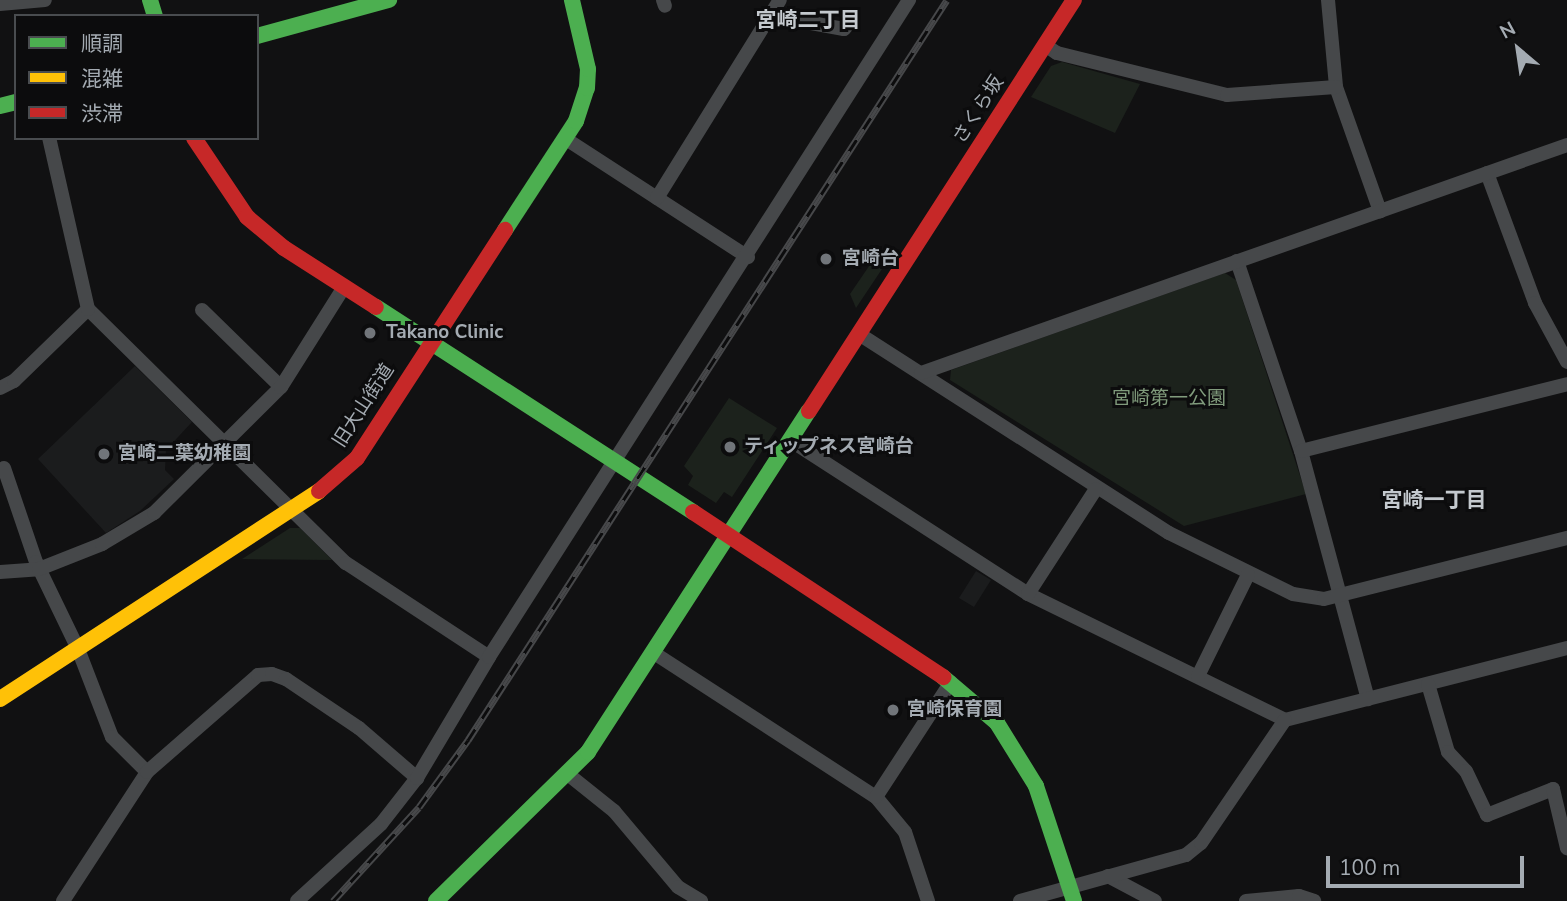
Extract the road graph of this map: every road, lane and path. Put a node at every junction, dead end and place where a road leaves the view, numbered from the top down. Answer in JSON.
{"nodes":[{"id":1,"x":45,"y":0,"type":"edge"},
{"id":2,"x":389,"y":0,"type":"edge"},
{"id":3,"x":572,"y":0,"type":"edge"},
{"id":4,"x":779,"y":0,"type":"edge"},
{"id":5,"x":909,"y":0,"type":"edge"},
{"id":6,"x":1074,"y":0,"type":"edge"},
{"id":7,"x":1328,"y":0,"type":"edge"},
{"id":8,"x":0,"y":4,"type":"edge"},
{"id":9,"x":773,"y":16,"type":"junction"},
{"id":10,"x":853,"y":19,"type":"dead end"},
{"id":11,"x":259,"y":35,"type":"edge"},
{"id":12,"x":1045,"y":45,"type":"junction"},
{"id":13,"x":1336,"y":87,"type":"junction"},
{"id":14,"x":566,"y":139,"type":"junction"},
{"id":15,"x":49,"y":140,"type":"edge"},
{"id":16,"x":195,"y":140,"type":"edge"},
{"id":17,"x":1567,"y":145,"type":"edge"},
{"id":18,"x":1487,"y":173,"type":"junction"},
{"id":19,"x":657,"y":198,"type":"junction"},
{"id":20,"x":1380,"y":211,"type":"junction"},
{"id":21,"x":748,"y":257,"type":"junction"},
{"id":22,"x":1237,"y":261,"type":"junction"},
{"id":23,"x":344,"y":287,"type":"junction"},
{"id":24,"x":88,"y":309,"type":"junction"},
{"id":25,"x":202,"y":310,"type":"dead end"},
{"id":26,"x":859,"y":334,"type":"junction"},
{"id":27,"x":430,"y":343,"type":"junction"},
{"id":28,"x":1567,"y":362,"type":"edge"},
{"id":29,"x":920,"y":373,"type":"junction"},
{"id":30,"x":1567,"y":384,"type":"edge"},
{"id":31,"x":281,"y":387,"type":"junction"},
{"id":32,"x":0,"y":388,"type":"edge"},
{"id":33,"x":790,"y":440,"type":"junction"},
{"id":34,"x":223,"y":441,"type":"junction"},
{"id":35,"x":1301,"y":451,"type":"junction"},
{"id":36,"x":613,"y":462,"type":"junction"},
{"id":37,"x":4,"y":468,"type":"dead end"},
{"id":38,"x":1096,"y":489,"type":"junction"},
{"id":39,"x":293,"y":510,"type":"junction"},
{"id":40,"x":728,"y":536,"type":"junction"},
{"id":41,"x":1567,"y":538,"type":"edge"},
{"id":42,"x":39,"y":569,"type":"junction"},
{"id":43,"x":0,"y":572,"type":"edge"},
{"id":44,"x":1248,"y":575,"type":"junction"},
{"id":45,"x":1028,"y":594,"type":"junction"},
{"id":46,"x":1341,"y":595,"type":"junction"},
{"id":47,"x":1567,"y":648,"type":"edge"},
{"id":48,"x":78,"y":649,"type":"junction"},
{"id":49,"x":654,"y":653,"type":"junction"},
{"id":50,"x":489,"y":657,"type":"junction"},
{"id":51,"x":1198,"y":676,"type":"junction"},
{"id":52,"x":951,"y":681,"type":"junction"},
{"id":53,"x":1428,"y":684,"type":"junction"},
{"id":54,"x":0,"y":699,"type":"edge"},
{"id":55,"x":1368,"y":699,"type":"junction"},
{"id":56,"x":1286,"y":720,"type":"junction"},
{"id":57,"x":147,"y":772,"type":"junction"},
{"id":58,"x":569,"y":775,"type":"junction"},
{"id":59,"x":417,"y":778,"type":"junction"},
{"id":60,"x":876,"y":797,"type":"junction"},
{"id":61,"x":1567,"y":848,"type":"edge"},
{"id":62,"x":1108,"y":876,"type":"junction"},
{"id":63,"x":1072,"y":894,"type":"edge"},
{"id":64,"x":64,"y":901,"type":"edge"},
{"id":65,"x":297,"y":901,"type":"edge"},
{"id":66,"x":436,"y":901,"type":"edge"},
{"id":67,"x":701,"y":901,"type":"edge"},
{"id":68,"x":928,"y":901,"type":"edge"},
{"id":69,"x":1020,"y":901,"type":"edge"},
{"id":70,"x":1155,"y":901,"type":"edge"},
{"id":71,"x":1246,"y":901,"type":"edge"},
{"id":72,"x":1314,"y":901,"type":"edge"}],
"edges":[{"from":1,"to":8,"type":"street"},
{"from":2,"to":11,"type":"street"},
{"from":3,"to":14,"type":"street","name":"旧大山街道"},
{"from":4,"to":9,"type":"street"},
{"from":5,"to":21,"type":"street"},
{"from":6,"to":12,"type":"street","name":"さくら坂"},
{"from":7,"to":13,"type":"street"},
{"from":9,"to":10,"type":"street"},
{"from":9,"to":19,"type":"street"},
{"from":12,"to":13,"type":"street"},
{"from":12,"to":26,"type":"street","name":"さくら坂"},
{"from":13,"to":20,"type":"street"},
{"from":14,"to":19,"type":"street"},
{"from":14,"to":27,"type":"street","name":"旧大山街道"},
{"from":15,"to":24,"type":"street"},
{"from":16,"to":23,"type":"street"},
{"from":17,"to":18,"type":"street"},
{"from":18,"to":20,"type":"street"},
{"from":18,"to":28,"type":"street"},
{"from":19,"to":21,"type":"street"},
{"from":20,"to":22,"type":"street"},
{"from":21,"to":36,"type":"street"},
{"from":22,"to":29,"type":"street"},
{"from":22,"to":35,"type":"street"},
{"from":23,"to":27,"type":"street"},
{"from":23,"to":31,"type":"street"},
{"from":24,"to":32,"type":"street"},
{"from":24,"to":34,"type":"street"},
{"from":25,"to":31,"type":"street"},
{"from":26,"to":29,"type":"street"},
{"from":26,"to":33,"type":"street","name":"さくら坂"},
{"from":27,"to":36,"type":"street"},
{"from":27,"to":39,"type":"street","name":"旧大山街道"},
{"from":29,"to":38,"type":"street"},
{"from":30,"to":35,"type":"street"},
{"from":31,"to":34,"type":"street"},
{"from":33,"to":40,"type":"street","name":"さくら坂"},
{"from":33,"to":45,"type":"street"},
{"from":34,"to":39,"type":"street"},
{"from":34,"to":42,"type":"street"},
{"from":35,"to":46,"type":"street"},
{"from":36,"to":40,"type":"street"},
{"from":36,"to":50,"type":"street"},
{"from":37,"to":42,"type":"street"},
{"from":38,"to":44,"type":"street"},
{"from":38,"to":45,"type":"street"},
{"from":39,"to":48,"type":"street","name":"旧大山街道"},
{"from":39,"to":50,"type":"street"},
{"from":40,"to":49,"type":"street","name":"さくら坂"},
{"from":40,"to":52,"type":"street"},
{"from":41,"to":46,"type":"street"},
{"from":42,"to":43,"type":"street"},
{"from":42,"to":48,"type":"street"},
{"from":44,"to":46,"type":"street"},
{"from":44,"to":51,"type":"street"},
{"from":45,"to":51,"type":"street"},
{"from":46,"to":55,"type":"street"},
{"from":47,"to":53,"type":"street"},
{"from":48,"to":54,"type":"street","name":"旧大山街道"},
{"from":48,"to":57,"type":"street"},
{"from":49,"to":58,"type":"street","name":"さくら坂"},
{"from":49,"to":60,"type":"street"},
{"from":50,"to":59,"type":"street"},
{"from":51,"to":56,"type":"street"},
{"from":52,"to":60,"type":"street"},
{"from":52,"to":63,"type":"street"},
{"from":53,"to":55,"type":"street"},
{"from":53,"to":61,"type":"street"},
{"from":55,"to":56,"type":"street"},
{"from":56,"to":62,"type":"street"},
{"from":57,"to":59,"type":"street"},
{"from":57,"to":64,"type":"street"},
{"from":58,"to":66,"type":"street","name":"さくら坂"},
{"from":58,"to":67,"type":"street"},
{"from":59,"to":65,"type":"street"},
{"from":60,"to":68,"type":"street"},
{"from":62,"to":63,"type":"street"},
{"from":62,"to":70,"type":"street"},
{"from":63,"to":69,"type":"street"},
{"from":71,"to":72,"type":"street"}]}
